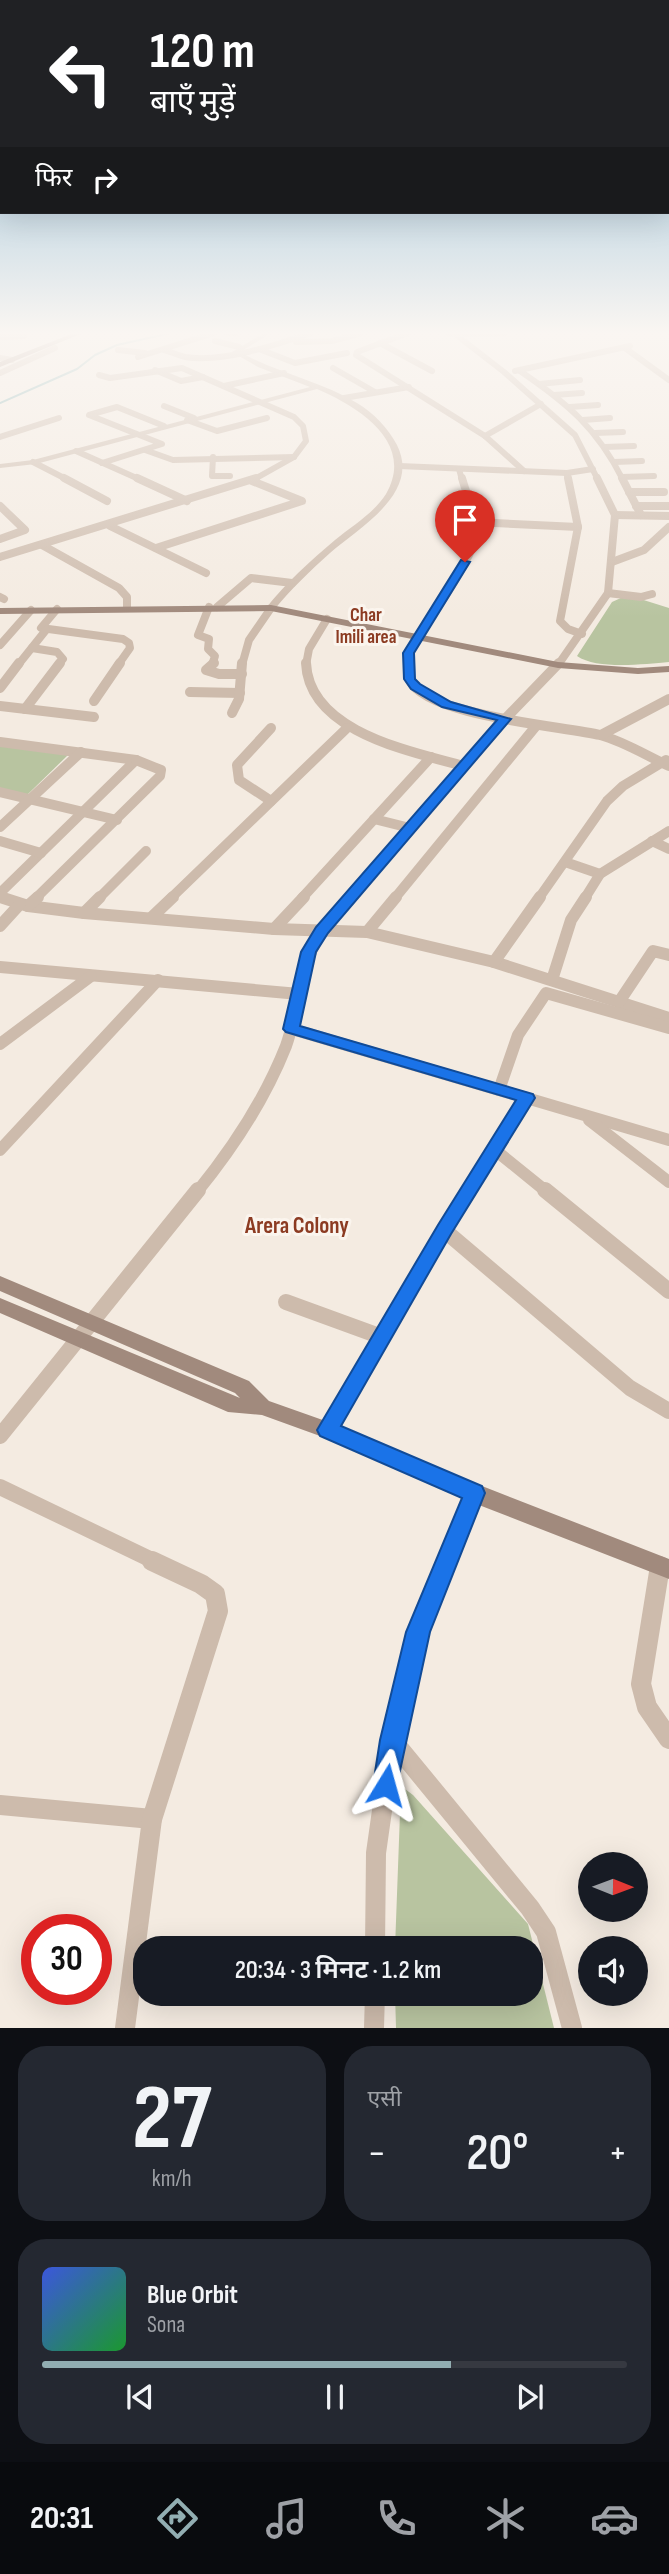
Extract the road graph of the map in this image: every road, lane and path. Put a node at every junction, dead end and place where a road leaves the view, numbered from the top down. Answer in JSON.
{"nodes":[{"id":1,"x":29,"y":428,"type":"edge"},
{"id":2,"x":119,"y":428,"type":"edge"},
{"id":3,"x":159,"y":428,"type":"edge"},
{"id":4,"x":209,"y":428,"type":"edge"},
{"id":5,"x":230,"y":428,"type":"edge"},
{"id":6,"x":303,"y":428,"type":"edge"},
{"id":7,"x":383,"y":428,"type":"edge"},
{"id":8,"x":472,"y":428,"type":"edge"},
{"id":9,"x":500,"y":428,"type":"edge"},
{"id":10,"x":567,"y":428,"type":"edge"},
{"id":11,"x":590,"y":428,"type":"edge"},
{"id":12,"x":623,"y":432,"type":"dead end"},
{"id":13,"x":596,"y":434,"type":"junction"},
{"id":14,"x":136,"y":435,"type":"junction"},
{"id":15,"x":575,"y":435,"type":"junction"},
{"id":16,"x":485,"y":436,"type":"junction"},
{"id":17,"x":0,"y":437,"type":"edge"},
{"id":18,"x":634,"y":446,"type":"dead end"},
{"id":19,"x":604,"y":447,"type":"junction"},
{"id":20,"x":145,"y":450,"type":"junction"},
{"id":21,"x":76,"y":451,"type":"junction"},
{"id":22,"x":213,"y":457,"type":"junction"},
{"id":23,"x":231,"y":457,"type":"junction"},
{"id":24,"x":295,"y":457,"type":"junction"},
{"id":25,"x":642,"y":461,"type":"dead end"},
{"id":26,"x":33,"y":462,"type":"junction"},
{"id":27,"x":614,"y":462,"type":"junction"},
{"id":28,"x":102,"y":463,"type":"junction"},
{"id":29,"x":0,"y":466,"type":"edge"},
{"id":30,"x":399,"y":466,"type":"junction"},
{"id":31,"x":458,"y":469,"type":"junction"},
{"id":32,"x":593,"y":469,"type":"junction"},
{"id":33,"x":524,"y":471,"type":"junction"},
{"id":34,"x":567,"y":473,"type":"junction"},
{"id":35,"x":230,"y":476,"type":"junction"},
{"id":36,"x":654,"y":476,"type":"dead end"},
{"id":37,"x":621,"y":477,"type":"junction"},
{"id":38,"x":252,"y":481,"type":"junction"},
{"id":39,"x":229,"y":488,"type":"junction"},
{"id":40,"x":629,"y":492,"type":"junction"},
{"id":41,"x":664,"y":492,"type":"dead end"},
{"id":42,"x":107,"y":500,"type":"dead end"},
{"id":43,"x":187,"y":501,"type":"junction"},
{"id":44,"x":0,"y":506,"type":"edge"},
{"id":45,"x":636,"y":506,"type":"junction"},
{"id":46,"x":668,"y":506,"type":"edge"},
{"id":47,"x":615,"y":515,"type":"junction"},
{"id":48,"x":641,"y":515,"type":"junction"},
{"id":49,"x":669,"y":516,"type":"edge"},
{"id":50,"x":474,"y":522,"type":"junction"},
{"id":51,"x":110,"y":526,"type":"junction"},
{"id":52,"x":578,"y":527,"type":"junction"},
{"id":53,"x":669,"y":527,"type":"edge"},
{"id":54,"x":0,"y":541,"type":"edge"},
{"id":55,"x":42,"y":545,"type":"junction"},
{"id":56,"x":156,"y":548,"type":"junction"},
{"id":57,"x":18,"y":552,"type":"junction"},
{"id":58,"x":0,"y":557,"type":"edge"},
{"id":59,"x":612,"y":562,"type":"junction"},
{"id":60,"x":206,"y":573,"type":"dead end"},
{"id":61,"x":292,"y":583,"type":"junction"},
{"id":62,"x":608,"y":593,"type":"junction"},
{"id":63,"x":652,"y":594,"type":"dead end"},
{"id":64,"x":1,"y":603,"type":"edge"},
{"id":65,"x":213,"y":607,"type":"junction"},
{"id":66,"x":127,"y":608,"type":"junction"},
{"id":67,"x":271,"y":608,"type":"junction"},
{"id":68,"x":57,"y":609,"type":"junction"},
{"id":69,"x":31,"y":610,"type":"junction"},
{"id":70,"x":327,"y":620,"type":"junction"},
{"id":71,"x":46,"y":630,"type":"junction"},
{"id":72,"x":582,"y":634,"type":"junction"},
{"id":73,"x":417,"y":637,"type":"junction"},
{"id":74,"x":0,"y":645,"type":"edge"},
{"id":75,"x":32,"y":648,"type":"junction"},
{"id":76,"x":558,"y":665,"type":"junction"},
{"id":77,"x":669,"y":669,"type":"edge"},
{"id":78,"x":242,"y":674,"type":"junction"},
{"id":79,"x":0,"y":688,"type":"edge"},
{"id":80,"x":190,"y":692,"type":"dead end"},
{"id":81,"x":240,"y":693,"type":"junction"},
{"id":82,"x":669,"y":699,"type":"edge"},
{"id":83,"x":94,"y":701,"type":"dead end"},
{"id":84,"x":0,"y":706,"type":"edge"},
{"id":85,"x":26,"y":709,"type":"junction"},
{"id":86,"x":232,"y":713,"type":"dead end"},
{"id":87,"x":94,"y":716,"type":"dead end"},
{"id":88,"x":505,"y":719,"type":"junction"},
{"id":89,"x":536,"y":726,"type":"junction"},
{"id":90,"x":347,"y":727,"type":"junction"},
{"id":91,"x":271,"y":728,"type":"dead end"},
{"id":92,"x":601,"y":735,"type":"junction"},
{"id":93,"x":0,"y":742,"type":"edge"},
{"id":94,"x":81,"y":752,"type":"junction"},
{"id":95,"x":431,"y":757,"type":"junction"},
{"id":96,"x":136,"y":760,"type":"junction"},
{"id":97,"x":667,"y":762,"type":"edge"},
{"id":98,"x":463,"y":766,"type":"junction"},
{"id":99,"x":0,"y":792,"type":"edge"},
{"id":100,"x":31,"y":801,"type":"junction"},
{"id":101,"x":271,"y":801,"type":"junction"},
{"id":102,"x":83,"y":813,"type":"junction"},
{"id":103,"x":374,"y":819,"type":"junction"},
{"id":104,"x":117,"y":820,"type":"junction"},
{"id":105,"x":0,"y":827,"type":"edge"},
{"id":106,"x":410,"y":828,"type":"junction"},
{"id":107,"x":669,"y":831,"type":"edge"},
{"id":108,"x":0,"y":841,"type":"edge"},
{"id":109,"x":652,"y":841,"type":"junction"},
{"id":110,"x":669,"y":849,"type":"edge"},
{"id":111,"x":146,"y":851,"type":"dead end"},
{"id":112,"x":41,"y":853,"type":"junction"},
{"id":113,"x":565,"y":862,"type":"junction"},
{"id":114,"x":600,"y":874,"type":"junction"},
{"id":115,"x":0,"y":895,"type":"edge"},
{"id":116,"x":24,"y":905,"type":"junction"},
{"id":117,"x":84,"y":914,"type":"junction"},
{"id":118,"x":152,"y":917,"type":"junction"},
{"id":119,"x":0,"y":926,"type":"edge"},
{"id":120,"x":274,"y":929,"type":"junction"},
{"id":121,"x":322,"y":931,"type":"junction"},
{"id":122,"x":367,"y":932,"type":"junction"},
{"id":123,"x":669,"y":955,"type":"edge"},
{"id":124,"x":494,"y":962,"type":"junction"},
{"id":125,"x":0,"y":967,"type":"edge"},
{"id":126,"x":91,"y":976,"type":"junction"},
{"id":127,"x":552,"y":979,"type":"junction"},
{"id":128,"x":158,"y":980,"type":"junction"},
{"id":129,"x":299,"y":994,"type":"junction"},
{"id":130,"x":619,"y":1002,"type":"junction"},
{"id":131,"x":669,"y":1018,"type":"edge"},
{"id":132,"x":669,"y":1027,"type":"edge"},
{"id":133,"x":292,"y":1029,"type":"junction"},
{"id":134,"x":0,"y":1044,"type":"edge"},
{"id":135,"x":499,"y":1090,"type":"junction"},
{"id":136,"x":527,"y":1098,"type":"junction"},
{"id":137,"x":581,"y":1114,"type":"junction"},
{"id":138,"x":669,"y":1140,"type":"edge"},
{"id":139,"x":494,"y":1149,"type":"junction"},
{"id":140,"x":0,"y":1150,"type":"edge"},
{"id":141,"x":669,"y":1182,"type":"edge"},
{"id":142,"x":444,"y":1230,"type":"junction"},
{"id":143,"x":0,"y":1283,"type":"edge"},
{"id":144,"x":669,"y":1291,"type":"edge"},
{"id":145,"x":286,"y":1302,"type":"dead end"},
{"id":146,"x":0,"y":1306,"type":"edge"},
{"id":147,"x":92,"y":1324,"type":"junction"},
{"id":148,"x":382,"y":1337,"type":"junction"},
{"id":149,"x":78,"y":1341,"type":"junction"},
{"id":150,"x":262,"y":1407,"type":"junction"},
{"id":151,"x":669,"y":1411,"type":"edge"},
{"id":152,"x":327,"y":1430,"type":"junction"},
{"id":153,"x":0,"y":1436,"type":"edge"},
{"id":154,"x":0,"y":1487,"type":"edge"},
{"id":155,"x":474,"y":1493,"type":"junction"},
{"id":156,"x":664,"y":1567,"type":"edge"},
{"id":157,"x":669,"y":1739,"type":"edge"},
{"id":158,"x":392,"y":1740,"type":"junction"},
{"id":159,"x":0,"y":1805,"type":"edge"},
{"id":160,"x":152,"y":1819,"type":"junction"},
{"id":161,"x":375,"y":1936,"type":"edge"},
{"id":162,"x":375,"y":2006,"type":"edge"},
{"id":163,"x":125,"y":2028,"type":"edge"},
{"id":164,"x":374,"y":2028,"type":"edge"},
{"id":165,"x":572,"y":2028,"type":"edge"}],
"edges":[{"from":1,"to":17,"type":"street"},
{"from":2,"to":14,"type":"street"},
{"from":3,"to":14,"type":"street"},
{"from":4,"to":5,"type":"street"},
{"from":6,"to":24,"type":"street"},
{"from":7,"to":30,"type":"street"},
{"from":8,"to":16,"type":"street"},
{"from":9,"to":16,"type":"street"},
{"from":10,"to":15,"type":"street"},
{"from":11,"to":13,"type":"street"},
{"from":12,"to":13,"type":"street"},
{"from":13,"to":15,"type":"street"},
{"from":13,"to":19,"type":"street"},
{"from":14,"to":20,"type":"street"},
{"from":14,"to":21,"type":"street"},
{"from":15,"to":32,"type":"street"},
{"from":16,"to":33,"type":"street"},
{"from":18,"to":19,"type":"street"},
{"from":19,"to":27,"type":"street"},
{"from":20,"to":22,"type":"street"},
{"from":20,"to":28,"type":"street"},
{"from":21,"to":26,"type":"street"},
{"from":21,"to":28,"type":"street"},
{"from":22,"to":23,"type":"street"},
{"from":22,"to":35,"type":"street"},
{"from":23,"to":24,"type":"street"},
{"from":23,"to":35,"type":"street"},
{"from":24,"to":38,"type":"street"},
{"from":25,"to":27,"type":"street"},
{"from":26,"to":29,"type":"street"},
{"from":26,"to":42,"type":"street"},
{"from":27,"to":37,"type":"street"},
{"from":28,"to":43,"type":"street"},
{"from":30,"to":31,"type":"street"},
{"from":30,"to":61,"type":"street"},
{"from":31,"to":33,"type":"street"},
{"from":31,"to":50,"type":"street"},
{"from":32,"to":34,"type":"street"},
{"from":32,"to":47,"type":"street"},
{"from":33,"to":34,"type":"street"},
{"from":34,"to":52,"type":"street"},
{"from":35,"to":39,"type":"street"},
{"from":36,"to":37,"type":"street"},
{"from":37,"to":40,"type":"street"},
{"from":38,"to":39,"type":"street"},
{"from":38,"to":56,"type":"street"},
{"from":39,"to":43,"type":"street"},
{"from":40,"to":41,"type":"street"},
{"from":40,"to":45,"type":"street"},
{"from":43,"to":51,"type":"street"},
{"from":44,"to":54,"type":"street"},
{"from":45,"to":46,"type":"street"},
{"from":45,"to":48,"type":"street"},
{"from":47,"to":48,"type":"street"},
{"from":47,"to":59,"type":"street"},
{"from":48,"to":49,"type":"street"},
{"from":50,"to":52,"type":"street"},
{"from":50,"to":73,"type":"street"},
{"from":51,"to":55,"type":"street"},
{"from":51,"to":56,"type":"street"},
{"from":52,"to":72,"type":"street"},
{"from":53,"to":59,"type":"street"},
{"from":54,"to":57,"type":"street"},
{"from":55,"to":57,"type":"street"},
{"from":55,"to":66,"type":"street"},
{"from":56,"to":60,"type":"street"},
{"from":57,"to":58,"type":"street"},
{"from":59,"to":62,"type":"street"},
{"from":61,"to":65,"type":"street"},
{"from":61,"to":67,"type":"street"},
{"from":62,"to":63,"type":"street"},
{"from":62,"to":72,"type":"street"},
{"from":64,"to":69,"type":"main road"},
{"from":65,"to":66,"type":"main road"},
{"from":65,"to":67,"type":"main road"},
{"from":65,"to":78,"type":"street"},
{"from":66,"to":68,"type":"main road"},
{"from":67,"to":70,"type":"main road"},
{"from":67,"to":78,"type":"street"},
{"from":68,"to":69,"type":"main road"},
{"from":68,"to":71,"type":"street"},
{"from":69,"to":74,"type":"street"},
{"from":70,"to":73,"type":"main road"},
{"from":70,"to":90,"type":"street"},
{"from":71,"to":75,"type":"street"},
{"from":71,"to":83,"type":"street"},
{"from":72,"to":76,"type":"street"},
{"from":73,"to":76,"type":"main road"},
{"from":73,"to":88,"type":"street"},
{"from":75,"to":79,"type":"street"},
{"from":75,"to":85,"type":"street"},
{"from":76,"to":77,"type":"main road"},
{"from":76,"to":88,"type":"street"},
{"from":78,"to":81,"type":"street"},
{"from":80,"to":81,"type":"street"},
{"from":81,"to":86,"type":"street"},
{"from":82,"to":92,"type":"street"},
{"from":84,"to":85,"type":"street"},
{"from":85,"to":87,"type":"street"},
{"from":88,"to":89,"type":"street"},
{"from":88,"to":98,"type":"street"},
{"from":89,"to":92,"type":"street"},
{"from":89,"to":122,"type":"street"},
{"from":90,"to":95,"type":"street"},
{"from":90,"to":101,"type":"street"},
{"from":91,"to":101,"type":"street"},
{"from":92,"to":97,"type":"street"},
{"from":93,"to":94,"type":"street"},
{"from":94,"to":96,"type":"street"},
{"from":94,"to":100,"type":"street"},
{"from":95,"to":98,"type":"street"},
{"from":95,"to":103,"type":"street"},
{"from":96,"to":102,"type":"street"},
{"from":96,"to":104,"type":"street"},
{"from":97,"to":113,"type":"street"},
{"from":98,"to":106,"type":"street"},
{"from":99,"to":100,"type":"street"},
{"from":100,"to":102,"type":"street"},
{"from":100,"to":105,"type":"street"},
{"from":101,"to":118,"type":"street"},
{"from":102,"to":104,"type":"street"},
{"from":102,"to":112,"type":"street"},
{"from":103,"to":106,"type":"street"},
{"from":103,"to":120,"type":"street"},
{"from":104,"to":116,"type":"street"},
{"from":106,"to":121,"type":"street"},
{"from":107,"to":109,"type":"street"},
{"from":108,"to":112,"type":"street"},
{"from":109,"to":110,"type":"street"},
{"from":109,"to":114,"type":"street"},
{"from":111,"to":117,"type":"street"},
{"from":112,"to":115,"type":"street"},
{"from":113,"to":114,"type":"street"},
{"from":113,"to":124,"type":"street"},
{"from":114,"to":127,"type":"street"},
{"from":115,"to":116,"type":"street"},
{"from":116,"to":117,"type":"street"},
{"from":116,"to":119,"type":"street"},
{"from":117,"to":118,"type":"street"},
{"from":118,"to":120,"type":"street"},
{"from":120,"to":121,"type":"street"},
{"from":121,"to":122,"type":"street"},
{"from":121,"to":129,"type":"street"},
{"from":122,"to":124,"type":"street"},
{"from":123,"to":130,"type":"street"},
{"from":124,"to":127,"type":"street"},
{"from":125,"to":126,"type":"street"},
{"from":126,"to":128,"type":"street"},
{"from":126,"to":134,"type":"street"},
{"from":127,"to":130,"type":"street"},
{"from":128,"to":129,"type":"street"},
{"from":128,"to":140,"type":"street"},
{"from":129,"to":133,"type":"street"},
{"from":130,"to":131,"type":"street"},
{"from":132,"to":135,"type":"street"},
{"from":133,"to":135,"type":"street"},
{"from":133,"to":147,"type":"street"},
{"from":135,"to":136,"type":"street"},
{"from":136,"to":137,"type":"street"},
{"from":136,"to":139,"type":"street"},
{"from":137,"to":138,"type":"street"},
{"from":137,"to":141,"type":"street"},
{"from":139,"to":142,"type":"street"},
{"from":139,"to":144,"type":"street"},
{"from":142,"to":148,"type":"street"},
{"from":142,"to":151,"type":"street"},
{"from":143,"to":147,"type":"main road"},
{"from":145,"to":148,"type":"street"},
{"from":146,"to":149,"type":"main road"},
{"from":147,"to":149,"type":"street"},
{"from":147,"to":150,"type":"main road"},
{"from":148,"to":152,"type":"street"},
{"from":149,"to":150,"type":"main road"},
{"from":149,"to":153,"type":"street"},
{"from":150,"to":152,"type":"main road"},
{"from":152,"to":155,"type":"main road"},
{"from":154,"to":160,"type":"street"},
{"from":155,"to":156,"type":"main road"},
{"from":155,"to":158,"type":"street"},
{"from":156,"to":157,"type":"street"},
{"from":158,"to":161,"type":"street"},
{"from":158,"to":165,"type":"street"},
{"from":159,"to":160,"type":"street"},
{"from":160,"to":163,"type":"street"},
{"from":162,"to":164,"type":"street"}]}
